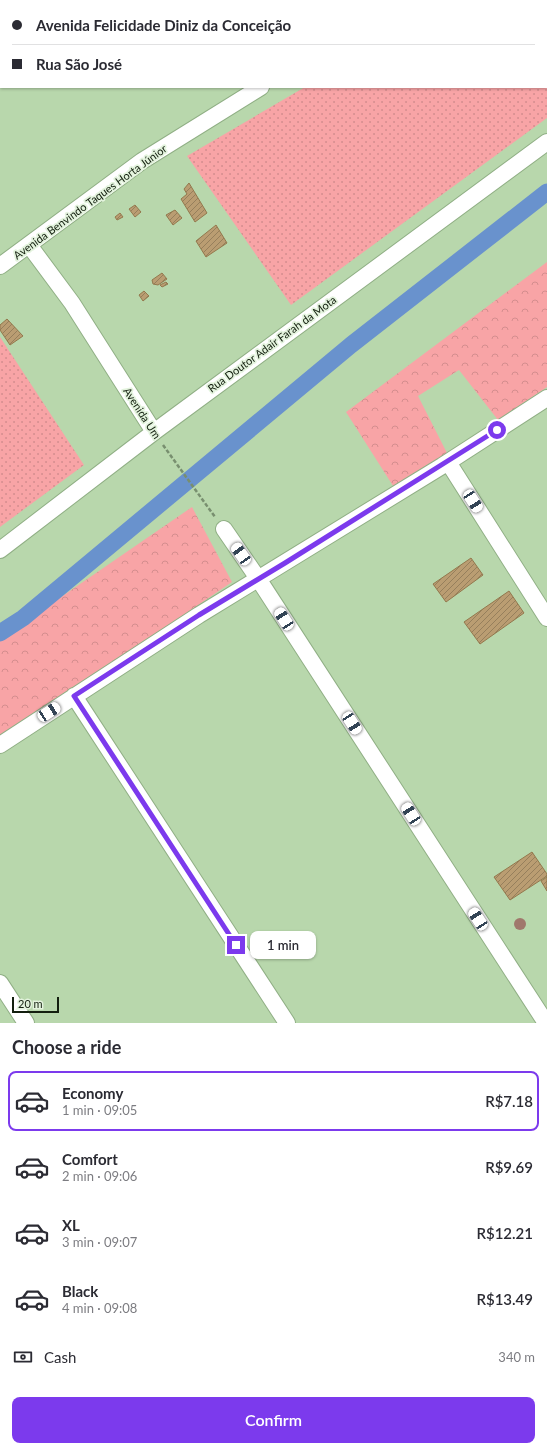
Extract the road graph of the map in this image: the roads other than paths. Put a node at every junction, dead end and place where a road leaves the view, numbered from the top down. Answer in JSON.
{"nodes":[{"id":1,"x":259,"y":88,"type":"edge"},
{"id":2,"x":547,"y":142,"type":"edge"},
{"id":3,"x":29,"y":245,"type":"junction"},
{"id":4,"x":0,"y":266,"type":"edge"},
{"id":5,"x":547,"y":398,"type":"edge"},
{"id":6,"x":154,"y":432,"type":"junction"},
{"id":7,"x":448,"y":462,"type":"junction"},
{"id":8,"x":224,"y":529,"type":"road end"},
{"id":9,"x":0,"y":550,"type":"edge"},
{"id":10,"x":259,"y":580,"type":"junction"},
{"id":11,"x":547,"y":618,"type":"edge"},
{"id":12,"x":74,"y":696,"type":"junction"},
{"id":13,"x":0,"y":745,"type":"edge"},
{"id":14,"x":0,"y":983,"type":"edge"},
{"id":15,"x":26,"y":1023,"type":"edge"},
{"id":16,"x":287,"y":1023,"type":"edge"},
{"id":17,"x":546,"y":1023,"type":"edge"}],
"edges":[{"from":1,"to":3,"type":"street","name":"Avenida Benvindo Taques Horta Júnior"},
{"from":2,"to":6,"type":"street","name":"Rua Doutor Adair Farah da Mota"},
{"from":3,"to":4,"type":"street","name":"Avenida Benvindo Taques Horta Júnior"},
{"from":3,"to":6,"type":"street","name":"Avenida Um"},
{"from":5,"to":7,"type":"street"},
{"from":6,"to":9,"type":"street","name":"Rua Doutor Adair Farah da Mota"},
{"from":7,"to":10,"type":"street"},
{"from":7,"to":11,"type":"street"},
{"from":8,"to":10,"type":"street"},
{"from":10,"to":12,"type":"street"},
{"from":10,"to":17,"type":"street"},
{"from":12,"to":13,"type":"street"},
{"from":12,"to":16,"type":"street"},
{"from":14,"to":15,"type":"street"}]}
